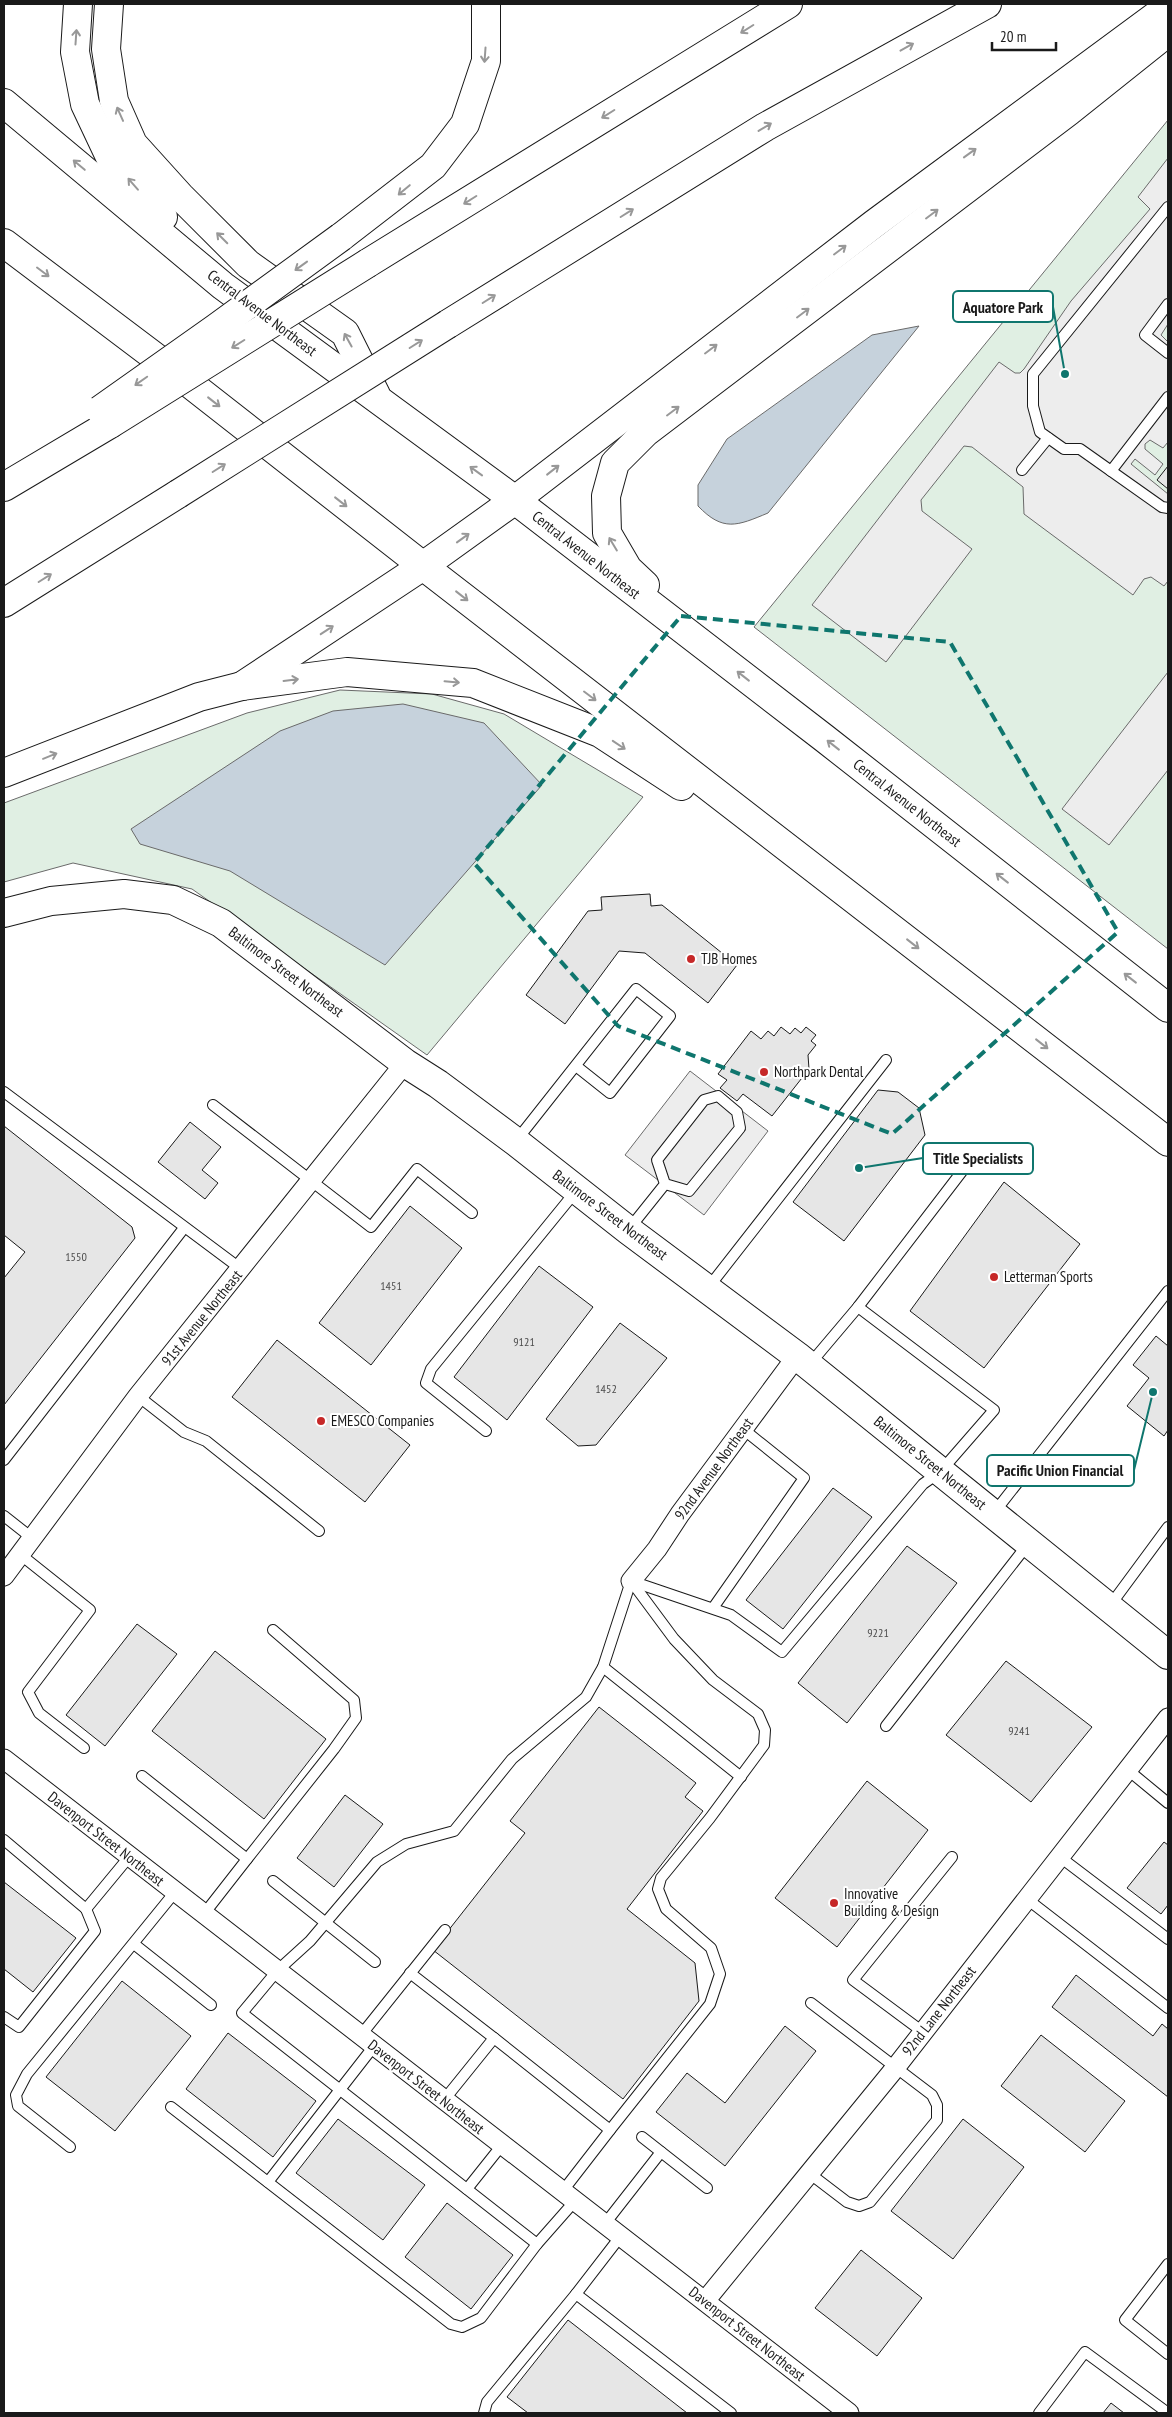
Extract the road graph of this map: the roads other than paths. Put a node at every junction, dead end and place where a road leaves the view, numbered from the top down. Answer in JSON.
{"nodes":[{"id":1,"x":78,"y":4,"type":"edge"},
{"id":2,"x":109,"y":4,"type":"edge"},
{"id":3,"x":486,"y":4,"type":"edge"},
{"id":4,"x":788,"y":4,"type":"edge"},
{"id":5,"x":987,"y":4,"type":"edge"},
{"id":6,"x":1168,"y":7,"type":"edge"},
{"id":7,"x":1168,"y":32,"type":"edge"},
{"id":8,"x":4,"y":103,"type":"edge"},
{"id":9,"x":1168,"y":207,"type":"edge"},
{"id":10,"x":4,"y":243,"type":"edge"},
{"id":11,"x":223,"y":286,"type":"junction"},
{"id":12,"x":1168,"y":304,"type":"edge"},
{"id":13,"x":1168,"y":354,"type":"edge"},
{"id":14,"x":1168,"y":397,"type":"edge"},
{"id":15,"x":377,"y":399,"type":"junction"},
{"id":16,"x":105,"y":417,"type":"junction"},
{"id":17,"x":1048,"y":438,"type":"junction"},
{"id":18,"x":1022,"y":470,"type":"dead end"},
{"id":19,"x":1111,"y":471,"type":"junction"},
{"id":20,"x":4,"y":476,"type":"edge"},
{"id":21,"x":4,"y":487,"type":"edge"},
{"id":22,"x":515,"y":500,"type":"junction"},
{"id":23,"x":1168,"y":508,"type":"edge"},
{"id":24,"x":423,"y":566,"type":"junction"},
{"id":25,"x":4,"y":603,"type":"edge"},
{"id":26,"x":718,"y":656,"type":"junction"},
{"id":27,"x":242,"y":686,"type":"junction"},
{"id":28,"x":4,"y":773,"type":"edge"},
{"id":29,"x":4,"y":913,"type":"edge"},
{"id":30,"x":880,"y":918,"type":"junction"},
{"id":31,"x":1168,"y":1008,"type":"edge"},
{"id":32,"x":886,"y":1060,"type":"dead end"},
{"id":33,"x":405,"y":1063,"type":"junction"},
{"id":34,"x":576,"y":1066,"type":"junction"},
{"id":35,"x":4,"y":1092,"type":"edge"},
{"id":36,"x":213,"y":1105,"type":"dead end"},
{"id":37,"x":516,"y":1142,"type":"junction"},
{"id":38,"x":1168,"y":1142,"type":"edge"},
{"id":39,"x":973,"y":1157,"type":"dead end"},
{"id":40,"x":311,"y":1181,"type":"junction"},
{"id":41,"x":665,"y":1184,"type":"junction"},
{"id":42,"x":576,"y":1190,"type":"junction"},
{"id":43,"x":472,"y":1213,"type":"dead end"},
{"id":44,"x":184,"y":1228,"type":"junction"},
{"id":45,"x":628,"y":1230,"type":"junction"},
{"id":46,"x":241,"y":1269,"type":"junction"},
{"id":47,"x":707,"y":1289,"type":"junction"},
{"id":48,"x":1168,"y":1291,"type":"edge"},
{"id":49,"x":858,"y":1307,"type":"junction"},
{"id":50,"x":803,"y":1361,"type":"junction"},
{"id":51,"x":138,"y":1396,"type":"junction"},
{"id":52,"x":743,"y":1429,"type":"junction"},
{"id":53,"x":486,"y":1431,"type":"dead end"},
{"id":54,"x":4,"y":1460,"type":"edge"},
{"id":55,"x":940,"y":1472,"type":"junction"},
{"id":56,"x":993,"y":1514,"type":"junction"},
{"id":57,"x":4,"y":1516,"type":"edge"},
{"id":58,"x":1168,"y":1527,"type":"edge"},
{"id":59,"x":319,"y":1531,"type":"dead end"},
{"id":60,"x":32,"y":1538,"type":"junction"},
{"id":61,"x":1028,"y":1543,"type":"junction"},
{"id":62,"x":21,"y":1555,"type":"junction"},
{"id":63,"x":4,"y":1576,"type":"edge"},
{"id":64,"x":631,"y":1581,"type":"junction"},
{"id":65,"x":713,"y":1608,"type":"junction"},
{"id":66,"x":1109,"y":1608,"type":"junction"},
{"id":67,"x":273,"y":1630,"type":"dead end"},
{"id":68,"x":1168,"y":1656,"type":"edge"},
{"id":69,"x":603,"y":1667,"type":"junction"},
{"id":70,"x":1168,"y":1718,"type":"edge"},
{"id":71,"x":886,"y":1726,"type":"dead end"},
{"id":72,"x":84,"y":1748,"type":"dead end"},
{"id":73,"x":4,"y":1759,"type":"edge"},
{"id":74,"x":1128,"y":1770,"type":"junction"},
{"id":75,"x":142,"y":1776,"type":"dead end"},
{"id":76,"x":741,"y":1777,"type":"junction"},
{"id":77,"x":1168,"y":1803,"type":"edge"},
{"id":78,"x":4,"y":1840,"type":"edge"},
{"id":79,"x":129,"y":1856,"type":"junction"},
{"id":80,"x":1060,"y":1856,"type":"junction"},
{"id":81,"x":952,"y":1857,"type":"dead end"},
{"id":82,"x":247,"y":1860,"type":"junction"},
{"id":83,"x":273,"y":1881,"type":"dead end"},
{"id":84,"x":175,"y":1892,"type":"junction"},
{"id":85,"x":1027,"y":1899,"type":"junction"},
{"id":86,"x":86,"y":1909,"type":"junction"},
{"id":87,"x":204,"y":1914,"type":"junction"},
{"id":88,"x":325,"y":1923,"type":"junction"},
{"id":89,"x":445,"y":1930,"type":"dead end"},
{"id":90,"x":1168,"y":1939,"type":"edge"},
{"id":91,"x":134,"y":1944,"type":"junction"},
{"id":92,"x":375,"y":1962,"type":"dead end"},
{"id":93,"x":277,"y":1971,"type":"junction"},
{"id":94,"x":410,"y":1973,"type":"junction"},
{"id":95,"x":811,"y":2003,"type":"dead end"},
{"id":96,"x":211,"y":2005,"type":"dead end"},
{"id":97,"x":1168,"y":2008,"type":"edge"},
{"id":98,"x":4,"y":2017,"type":"edge"},
{"id":99,"x":923,"y":2032,"type":"junction"},
{"id":100,"x":494,"y":2038,"type":"junction"},
{"id":101,"x":367,"y":2040,"type":"junction"},
{"id":102,"x":896,"y":2067,"type":"junction"},
{"id":103,"x":339,"y":2089,"type":"junction"},
{"id":104,"x":444,"y":2100,"type":"junction"},
{"id":105,"x":171,"y":2107,"type":"dead end"},
{"id":106,"x":610,"y":2130,"type":"junction"},
{"id":107,"x":642,"y":2137,"type":"dead end"},
{"id":108,"x":502,"y":2145,"type":"junction"},
{"id":109,"x":70,"y":2147,"type":"dead end"},
{"id":110,"x":661,"y":2152,"type":"junction"},
{"id":111,"x":809,"y":2173,"type":"junction"},
{"id":112,"x":268,"y":2182,"type":"junction"},
{"id":113,"x":708,"y":2188,"type":"dead end"},
{"id":114,"x":467,"y":2189,"type":"junction"},
{"id":115,"x":568,"y":2197,"type":"junction"},
{"id":116,"x":604,"y":2225,"type":"junction"},
{"id":117,"x":620,"y":2237,"type":"junction"},
{"id":118,"x":537,"y":2244,"type":"junction"},
{"id":119,"x":1168,"y":2264,"type":"edge"},
{"id":120,"x":576,"y":2294,"type":"junction"},
{"id":121,"x":705,"y":2301,"type":"junction"},
{"id":122,"x":1168,"y":2354,"type":"edge"},
{"id":123,"x":484,"y":2413,"type":"edge"},
{"id":124,"x":730,"y":2413,"type":"edge"},
{"id":125,"x":850,"y":2413,"type":"edge"},
{"id":126,"x":1039,"y":2413,"type":"edge"},
{"id":127,"x":1168,"y":2413,"type":"edge"}],
"edges":[{"from":11,"to":1,"type":"main road","one_way":true},
{"from":15,"to":2,"type":"main road","one_way":true},
{"from":3,"to":16,"type":"main road","one_way":true,"bridge":true},
{"from":4,"to":16,"type":"main road","one_way":true,"bridge":true},
{"from":25,"to":5,"type":"main road","one_way":true,"bridge":true},
{"from":22,"to":6,"type":"main road","one_way":true},
{"from":26,"to":7,"type":"main road","one_way":true},
{"from":11,"to":8,"type":"main road","name":"Central Avenue Northeast","one_way":true},
{"from":9,"to":17,"type":"lane"},
{"from":10,"to":24,"type":"main road","one_way":true},
{"from":11,"to":15,"type":"main road","name":"Central Avenue Northeast"},
{"from":12,"to":13,"type":"lane"},
{"from":14,"to":19,"type":"lane"},
{"from":22,"to":15,"type":"main road","name":"Central Avenue Northeast","one_way":true},
{"from":16,"to":20,"type":"main road"},
{"from":16,"to":21,"type":"main road"},
{"from":17,"to":18,"type":"lane"},
{"from":17,"to":19,"type":"lane"},
{"from":19,"to":23,"type":"lane"},
{"from":24,"to":22,"type":"main road","one_way":true},
{"from":22,"to":26,"type":"main road","name":"Central Avenue Northeast"},
{"from":27,"to":24,"type":"main road","one_way":true},
{"from":24,"to":30,"type":"main road","one_way":true},
{"from":31,"to":26,"type":"main road","name":"Central Avenue Northeast","one_way":true},
{"from":28,"to":27,"type":"main road","one_way":true},
{"from":27,"to":30,"type":"main road","one_way":true},
{"from":29,"to":33,"type":"main road","name":"Baltimore Street Northeast"},
{"from":30,"to":38,"type":"main road","one_way":true},
{"from":32,"to":47,"type":"lane"},
{"from":33,"to":37,"type":"main road","name":"Baltimore Street Northeast"},
{"from":33,"to":40,"type":"street","name":"91st Avenue Northeast"},
{"from":34,"to":34,"type":"lane"},
{"from":34,"to":37,"type":"lane"},
{"from":35,"to":44,"type":"lane"},
{"from":36,"to":40,"type":"lane"},
{"from":37,"to":42,"type":"main road","name":"Baltimore Street Northeast"},
{"from":39,"to":49,"type":"lane"},
{"from":40,"to":43,"type":"lane"},
{"from":40,"to":46,"type":"street","name":"91st Avenue Northeast"},
{"from":41,"to":41,"type":"lane"},
{"from":41,"to":45,"type":"lane"},
{"from":42,"to":45,"type":"main road","name":"Baltimore Street Northeast"},
{"from":42,"to":53,"type":"lane"},
{"from":44,"to":46,"type":"lane"},
{"from":44,"to":54,"type":"lane"},
{"from":45,"to":47,"type":"main road","name":"Baltimore Street Northeast"},
{"from":46,"to":51,"type":"street","name":"91st Avenue Northeast"},
{"from":47,"to":50,"type":"main road","name":"Baltimore Street Northeast"},
{"from":48,"to":56,"type":"lane"},
{"from":49,"to":50,"type":"lane"},
{"from":49,"to":55,"type":"lane"},
{"from":50,"to":52,"type":"street","name":"92nd Avenue Northeast"},
{"from":50,"to":55,"type":"main road","name":"Baltimore Street Northeast"},
{"from":51,"to":59,"type":"lane"},
{"from":51,"to":60,"type":"street","name":"91st Avenue Northeast"},
{"from":52,"to":64,"type":"street","name":"92nd Avenue Northeast"},
{"from":52,"to":65,"type":"lane"},
{"from":55,"to":56,"type":"main road","name":"Baltimore Street Northeast"},
{"from":55,"to":65,"type":"lane"},
{"from":56,"to":61,"type":"main road","name":"Baltimore Street Northeast"},
{"from":57,"to":60,"type":"lane"},
{"from":58,"to":66,"type":"lane"},
{"from":60,"to":62,"type":"street","name":"91st Avenue Northeast"},
{"from":61,"to":66,"type":"main road","name":"Baltimore Street Northeast"},
{"from":61,"to":71,"type":"lane"},
{"from":62,"to":63,"type":"street","name":"91st Avenue Northeast"},
{"from":62,"to":72,"type":"lane"},
{"from":64,"to":65,"type":"lane"},
{"from":64,"to":69,"type":"lane"},
{"from":64,"to":76,"type":"lane"},
{"from":66,"to":68,"type":"main road","name":"Baltimore Street Northeast"},
{"from":67,"to":82,"type":"lane"},
{"from":69,"to":76,"type":"lane"},
{"from":69,"to":88,"type":"lane"},
{"from":70,"to":74,"type":"street","name":"92nd Lane Northeast"},
{"from":73,"to":79,"type":"street","name":"Davenport Street Northeast"},
{"from":74,"to":77,"type":"lane"},
{"from":74,"to":80,"type":"street","name":"92nd Lane Northeast"},
{"from":75,"to":82,"type":"lane"},
{"from":76,"to":106,"type":"lane"},
{"from":78,"to":86,"type":"lane"},
{"from":79,"to":84,"type":"street","name":"Davenport Street Northeast"},
{"from":79,"to":86,"type":"lane"},
{"from":80,"to":85,"type":"street","name":"92nd Lane Northeast"},
{"from":80,"to":90,"type":"lane"},
{"from":81,"to":99,"type":"lane"},
{"from":82,"to":87,"type":"lane"},
{"from":83,"to":88,"type":"lane"},
{"from":84,"to":87,"type":"street","name":"Davenport Street Northeast"},
{"from":84,"to":91,"type":"lane"},
{"from":85,"to":97,"type":"lane"},
{"from":85,"to":99,"type":"street","name":"92nd Lane Northeast"},
{"from":86,"to":98,"type":"lane"},
{"from":87,"to":93,"type":"street","name":"Davenport Street Northeast"},
{"from":88,"to":92,"type":"lane"},
{"from":88,"to":93,"type":"lane"},
{"from":89,"to":94,"type":"lane"},
{"from":91,"to":96,"type":"lane"},
{"from":91,"to":109,"type":"lane"},
{"from":93,"to":101,"type":"street","name":"Davenport Street Northeast"},
{"from":93,"to":103,"type":"lane"},
{"from":94,"to":100,"type":"lane"},
{"from":94,"to":101,"type":"lane"},
{"from":95,"to":102,"type":"lane"},
{"from":99,"to":102,"type":"street","name":"92nd Lane Northeast"},
{"from":100,"to":104,"type":"lane"},
{"from":100,"to":106,"type":"lane"},
{"from":101,"to":103,"type":"lane"},
{"from":101,"to":104,"type":"street","name":"Davenport Street Northeast"},
{"from":102,"to":111,"type":"street","name":"92nd Lane Northeast"},
{"from":102,"to":111,"type":"lane"},
{"from":103,"to":112,"type":"lane"},
{"from":103,"to":114,"type":"lane"},
{"from":104,"to":108,"type":"street","name":"Davenport Street Northeast"},
{"from":105,"to":112,"type":"lane"},
{"from":106,"to":115,"type":"lane"},
{"from":107,"to":110,"type":"lane"},
{"from":108,"to":114,"type":"lane"},
{"from":108,"to":115,"type":"street","name":"Davenport Street Northeast"},
{"from":110,"to":113,"type":"lane"},
{"from":110,"to":116,"type":"lane"},
{"from":111,"to":121,"type":"street","name":"92nd Lane Northeast"},
{"from":112,"to":118,"type":"lane"},
{"from":114,"to":118,"type":"lane"},
{"from":115,"to":116,"type":"street","name":"Davenport Street Northeast"},
{"from":115,"to":118,"type":"lane"},
{"from":116,"to":117,"type":"street","name":"Davenport Street Northeast"},
{"from":117,"to":120,"type":"lane"},
{"from":117,"to":121,"type":"street","name":"Davenport Street Northeast"},
{"from":119,"to":122,"type":"lane"},
{"from":120,"to":123,"type":"lane"},
{"from":120,"to":124,"type":"lane"},
{"from":121,"to":125,"type":"street","name":"Davenport Street Northeast"},
{"from":126,"to":127,"type":"lane"}]}
